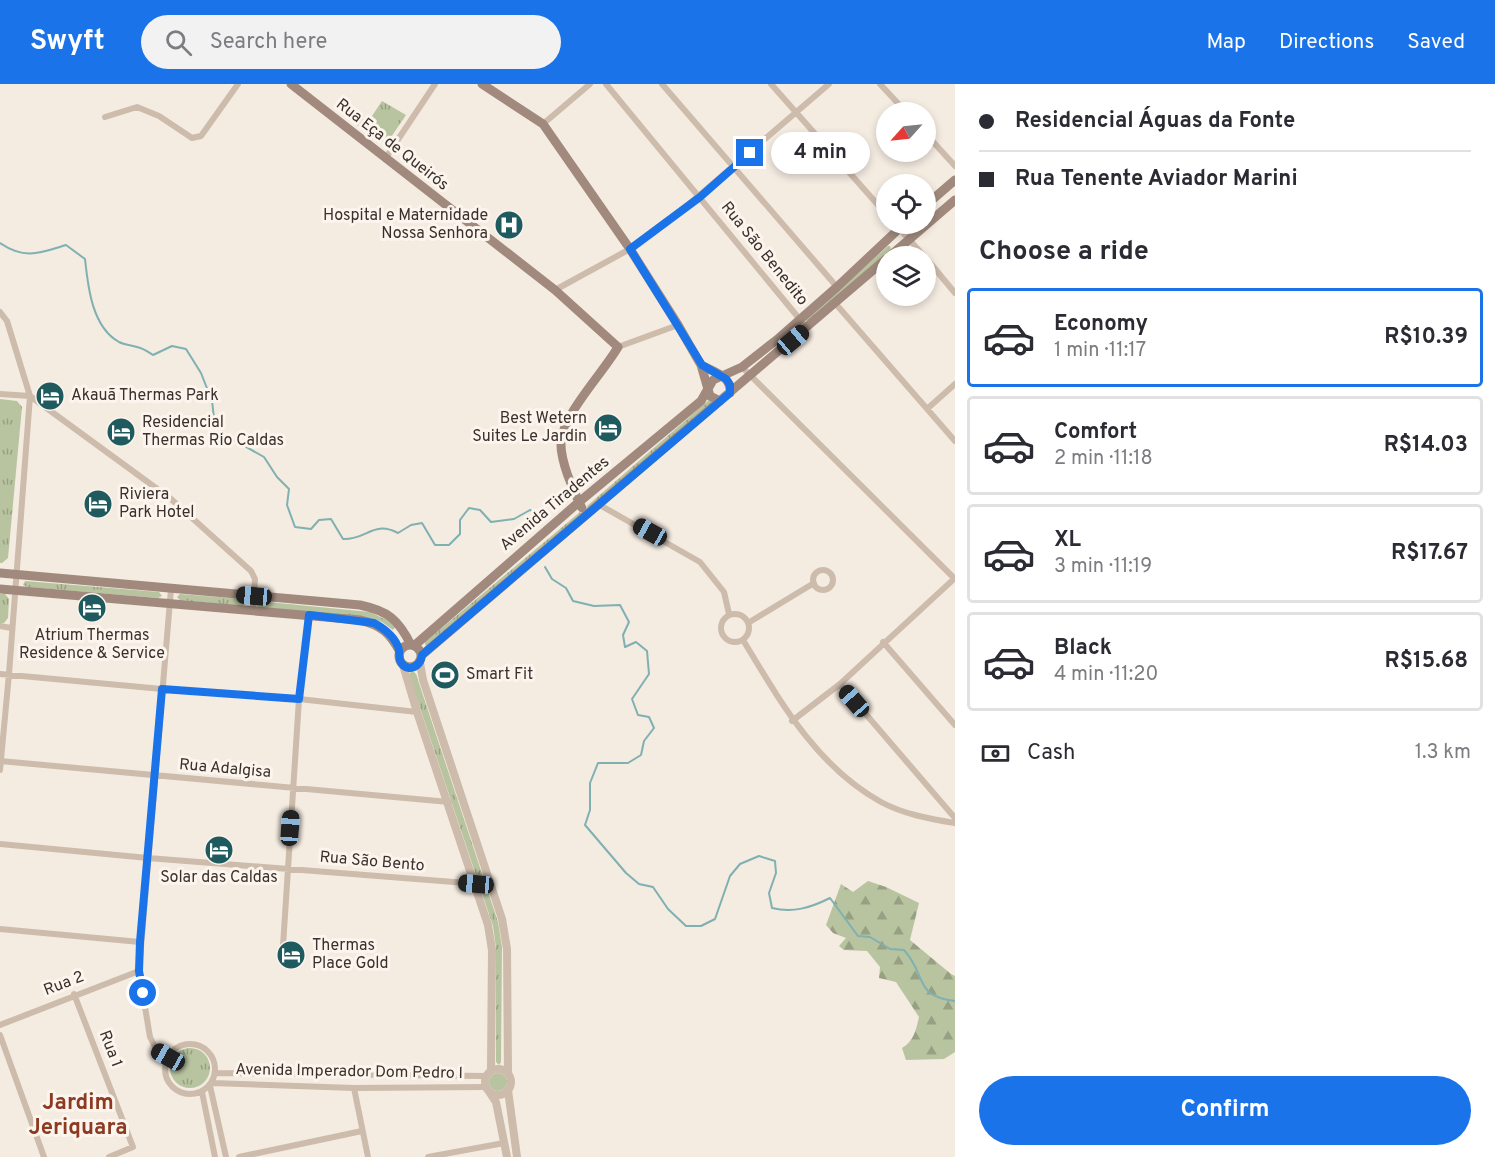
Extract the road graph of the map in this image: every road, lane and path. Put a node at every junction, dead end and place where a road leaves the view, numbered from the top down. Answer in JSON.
{"nodes":[{"id":1,"x":238,"y":84,"type":"edge"},
{"id":2,"x":291,"y":84,"type":"edge"},
{"id":3,"x":435,"y":84,"type":"edge"},
{"id":4,"x":483,"y":84,"type":"edge"},
{"id":5,"x":590,"y":84,"type":"edge"},
{"id":6,"x":606,"y":84,"type":"edge"},
{"id":7,"x":662,"y":84,"type":"edge"},
{"id":8,"x":771,"y":84,"type":"edge"},
{"id":9,"x":829,"y":84,"type":"edge"},
{"id":10,"x":880,"y":84,"type":"edge"},
{"id":11,"x":897,"y":102,"type":"edge"},
{"id":12,"x":796,"y":111,"type":"junction"},
{"id":13,"x":105,"y":117,"type":"dead end"},
{"id":14,"x":543,"y":124,"type":"junction"},
{"id":15,"x":936,"y":145,"type":"edge"},
{"id":16,"x":385,"y":159,"type":"junction"},
{"id":17,"x":955,"y":166,"type":"edge"},
{"id":18,"x":734,"y":167,"type":"junction"},
{"id":19,"x":955,"y":180,"type":"edge"},
{"id":20,"x":936,"y":196,"type":"edge"},
{"id":21,"x":700,"y":197,"type":"junction"},
{"id":22,"x":955,"y":200,"type":"edge"},
{"id":23,"x":876,"y":203,"type":"edge"},
{"id":24,"x":891,"y":234,"type":"edge"},
{"id":25,"x":906,"y":234,"type":"edge"},
{"id":26,"x":910,"y":240,"type":"junction"},
{"id":27,"x":902,"y":246,"type":"edge"},
{"id":28,"x":915,"y":246,"type":"edge"},
{"id":29,"x":630,"y":249,"type":"junction"},
{"id":30,"x":876,"y":268,"type":"edge"},
{"id":31,"x":936,"y":270,"type":"edge"},
{"id":32,"x":837,"y":287,"type":"junction"},
{"id":33,"x":555,"y":290,"type":"junction"},
{"id":34,"x":955,"y":293,"type":"edge"},
{"id":35,"x":835,"y":303,"type":"junction"},
{"id":36,"x":0,"y":312,"type":"edge"},
{"id":37,"x":800,"y":320,"type":"junction"},
{"id":38,"x":678,"y":325,"type":"junction"},
{"id":39,"x":807,"y":328,"type":"junction"},
{"id":40,"x":618,"y":347,"type":"junction"},
{"id":41,"x":702,"y":365,"type":"junction"},
{"id":42,"x":742,"y":367,"type":"junction"},
{"id":43,"x":723,"y":376,"type":"junction"},
{"id":44,"x":750,"y":376,"type":"junction"},
{"id":45,"x":955,"y":384,"type":"edge"},
{"id":46,"x":708,"y":392,"type":"junction"},
{"id":47,"x":730,"y":393,"type":"junction"},
{"id":48,"x":0,"y":394,"type":"edge"},
{"id":49,"x":30,"y":396,"type":"junction"},
{"id":50,"x":720,"y":401,"type":"junction"},
{"id":51,"x":927,"y":409,"type":"junction"},
{"id":52,"x":955,"y":441,"type":"edge"},
{"id":53,"x":579,"y":502,"type":"junction"},
{"id":54,"x":598,"y":504,"type":"junction"},
{"id":55,"x":586,"y":513,"type":"junction"},
{"id":56,"x":0,"y":573,"type":"edge"},
{"id":57,"x":16,"y":574,"type":"junction"},
{"id":58,"x":955,"y":578,"type":"edge"},
{"id":59,"x":814,"y":584,"type":"dead end"},
{"id":60,"x":0,"y":589,"type":"edge"},
{"id":61,"x":171,"y":589,"type":"junction"},
{"id":62,"x":15,"y":590,"type":"junction"},
{"id":63,"x":254,"y":596,"type":"junction"},
{"id":64,"x":169,"y":603,"type":"junction"},
{"id":65,"x":253,"y":610,"type":"junction"},
{"id":66,"x":729,"y":614,"type":"junction"},
{"id":67,"x":309,"y":615,"type":"junction"},
{"id":68,"x":748,"y":623,"type":"junction"},
{"id":69,"x":0,"y":626,"type":"edge"},
{"id":70,"x":402,"y":627,"type":"junction"},
{"id":71,"x":11,"y":628,"type":"junction"},
{"id":72,"x":392,"y":636,"type":"junction"},
{"id":73,"x":742,"y":640,"type":"junction"},
{"id":74,"x":883,"y":642,"type":"junction"},
{"id":75,"x":413,"y":645,"type":"junction"},
{"id":76,"x":400,"y":652,"type":"junction"},
{"id":77,"x":421,"y":659,"type":"junction"},
{"id":78,"x":403,"y":665,"type":"junction"},
{"id":79,"x":0,"y":674,"type":"edge"},
{"id":80,"x":9,"y":675,"type":"junction"},
{"id":81,"x":840,"y":684,"type":"junction"},
{"id":82,"x":162,"y":689,"type":"junction"},
{"id":83,"x":299,"y":699,"type":"junction"},
{"id":84,"x":417,"y":712,"type":"junction"},
{"id":85,"x":792,"y":720,"type":"junction"},
{"id":86,"x":955,"y":725,"type":"edge"},
{"id":87,"x":0,"y":761,"type":"edge"},
{"id":88,"x":0,"y":770,"type":"edge"},
{"id":89,"x":155,"y":776,"type":"junction"},
{"id":90,"x":292,"y":789,"type":"junction"},
{"id":91,"x":449,"y":802,"type":"junction"},
{"id":92,"x":955,"y":818,"type":"edge"},
{"id":93,"x":955,"y":823,"type":"edge"},
{"id":94,"x":0,"y":844,"type":"edge"},
{"id":95,"x":148,"y":858,"type":"junction"},
{"id":96,"x":287,"y":868,"type":"junction"},
{"id":97,"x":476,"y":884,"type":"junction"},
{"id":98,"x":492,"y":885,"type":"junction"},
{"id":99,"x":0,"y":930,"type":"edge"},
{"id":100,"x":140,"y":942,"type":"junction"},
{"id":101,"x":283,"y":946,"type":"dead end"},
{"id":102,"x":139,"y":971,"type":"junction"},
{"id":103,"x":74,"y":994,"type":"junction"},
{"id":104,"x":0,"y":1024,"type":"edge"},
{"id":105,"x":0,"y":1035,"type":"edge"},
{"id":106,"x":168,"y":1057,"type":"junction"},
{"id":107,"x":216,"y":1073,"type":"junction"},
{"id":108,"x":488,"y":1073,"type":"junction"},
{"id":109,"x":508,"y":1073,"type":"junction"},
{"id":110,"x":211,"y":1084,"type":"junction"},
{"id":111,"x":354,"y":1088,"type":"junction"},
{"id":112,"x":488,"y":1090,"type":"junction"},
{"id":113,"x":508,"y":1090,"type":"junction"},
{"id":114,"x":202,"y":1092,"type":"junction"},
{"id":115,"x":362,"y":1131,"type":"junction"},
{"id":116,"x":504,"y":1143,"type":"junction"},
{"id":117,"x":44,"y":1157,"type":"edge"},
{"id":118,"x":109,"y":1157,"type":"edge"},
{"id":119,"x":214,"y":1157,"type":"edge"},
{"id":120,"x":226,"y":1157,"type":"edge"},
{"id":121,"x":239,"y":1157,"type":"edge"},
{"id":122,"x":368,"y":1157,"type":"edge"},
{"id":123,"x":428,"y":1157,"type":"edge"},
{"id":124,"x":507,"y":1157,"type":"edge"},
{"id":125,"x":517,"y":1157,"type":"edge"}],
"edges":[{"from":1,"to":13,"type":"street"},
{"from":2,"to":16,"type":"main road","name":"Rua Eça de Queirós"},
{"from":3,"to":16,"type":"street"},
{"from":4,"to":14,"type":"main road"},
{"from":5,"to":14,"type":"street"},
{"from":6,"to":21,"type":"street","name":"Rua São Benedito"},
{"from":7,"to":18,"type":"street"},
{"from":8,"to":12,"type":"street"},
{"from":9,"to":12,"type":"street"},
{"from":10,"to":11,"type":"street"},
{"from":12,"to":18,"type":"street"},
{"from":12,"to":23,"type":"street"},
{"from":14,"to":29,"type":"main road"},
{"from":15,"to":17,"type":"street"},
{"from":16,"to":33,"type":"main road","name":"Rua Eça de Queirós"},
{"from":18,"to":21,"type":"street"},
{"from":18,"to":32,"type":"street"},
{"from":19,"to":20,"type":"main road"},
{"from":21,"to":29,"type":"street"},
{"from":21,"to":37,"type":"street","name":"Rua São Benedito"},
{"from":22,"to":26,"type":"main road"},
{"from":24,"to":32,"type":"main road","name":"Avenida Tiradentes"},
{"from":25,"to":26,"type":"street"},
{"from":26,"to":27,"type":"main road"},
{"from":26,"to":28,"type":"street"},
{"from":29,"to":33,"type":"street"},
{"from":29,"to":38,"type":"main road"},
{"from":30,"to":35,"type":"main road","name":"Avenida Tiradentes"},
{"from":31,"to":34,"type":"street"},
{"from":32,"to":37,"type":"main road","name":"Avenida Tiradentes"},
{"from":33,"to":40,"type":"main road","name":"Rua Eça de Queirós"},
{"from":35,"to":39,"type":"main road","name":"Avenida Tiradentes"},
{"from":35,"to":51,"type":"street"},
{"from":36,"to":49,"type":"street"},
{"from":37,"to":39,"type":"street","name":"Rua São Benedito"},
{"from":37,"to":42,"type":"main road","name":"Avenida Tiradentes"},
{"from":38,"to":40,"type":"street"},
{"from":38,"to":41,"type":"main road"},
{"from":39,"to":44,"type":"main road","name":"Avenida Tiradentes"},
{"from":40,"to":53,"type":"main road"},
{"from":41,"to":43,"type":"main road"},
{"from":41,"to":46,"type":"main road"},
{"from":42,"to":43,"type":"main road","name":"Avenida Tiradentes"},
{"from":42,"to":44,"type":"street"},
{"from":43,"to":46,"type":"main road","name":"Avenida Tiradentes"},
{"from":43,"to":47,"type":"main road"},
{"from":44,"to":47,"type":"main road","name":"Avenida Tiradentes"},
{"from":44,"to":58,"type":"street"},
{"from":45,"to":51,"type":"street"},
{"from":46,"to":50,"type":"main road"},
{"from":46,"to":53,"type":"main road","name":"Avenida Tiradentes"},
{"from":47,"to":50,"type":"main road","name":"Avenida Tiradentes"},
{"from":48,"to":49,"type":"street"},
{"from":49,"to":57,"type":"street"},
{"from":49,"to":63,"type":"street"},
{"from":50,"to":54,"type":"main road","name":"Avenida Tiradentes"},
{"from":51,"to":52,"type":"street"},
{"from":53,"to":55,"type":"main road"},
{"from":53,"to":75,"type":"main road","name":"Avenida Tiradentes"},
{"from":54,"to":55,"type":"main road","name":"Avenida Tiradentes"},
{"from":54,"to":66,"type":"street"},
{"from":55,"to":77,"type":"main road","name":"Avenida Tiradentes"},
{"from":56,"to":57,"type":"main road"},
{"from":57,"to":61,"type":"main road"},
{"from":57,"to":62,"type":"street"},
{"from":58,"to":74,"type":"street"},
{"from":59,"to":68,"type":"street"},
{"from":60,"to":62,"type":"main road"},
{"from":61,"to":63,"type":"main road"},
{"from":61,"to":64,"type":"street"},
{"from":62,"to":64,"type":"main road"},
{"from":62,"to":71,"type":"street"},
{"from":63,"to":65,"type":"street"},
{"from":63,"to":70,"type":"main road"},
{"from":64,"to":65,"type":"main road"},
{"from":64,"to":82,"type":"street"},
{"from":65,"to":67,"type":"main road"},
{"from":66,"to":68,"type":"street"},
{"from":66,"to":73,"type":"street"},
{"from":67,"to":72,"type":"main road"},
{"from":67,"to":83,"type":"street"},
{"from":68,"to":73,"type":"street"},
{"from":69,"to":71,"type":"street"},
{"from":70,"to":72,"type":"main road"},
{"from":70,"to":75,"type":"main road"},
{"from":71,"to":80,"type":"street"},
{"from":72,"to":76,"type":"main road"},
{"from":73,"to":85,"type":"street"},
{"from":74,"to":81,"type":"street"},
{"from":74,"to":86,"type":"street"},
{"from":75,"to":76,"type":"main road"},
{"from":75,"to":77,"type":"main road"},
{"from":76,"to":78,"type":"main road"},
{"from":77,"to":78,"type":"main road"},
{"from":77,"to":98,"type":"street"},
{"from":78,"to":84,"type":"street"},
{"from":79,"to":80,"type":"street"},
{"from":80,"to":82,"type":"street"},
{"from":80,"to":87,"type":"street"},
{"from":81,"to":85,"type":"street"},
{"from":81,"to":92,"type":"street"},
{"from":82,"to":83,"type":"street"},
{"from":82,"to":89,"type":"street"},
{"from":83,"to":84,"type":"street"},
{"from":83,"to":90,"type":"street"},
{"from":84,"to":91,"type":"street"},
{"from":85,"to":93,"type":"street"},
{"from":87,"to":88,"type":"street"},
{"from":87,"to":89,"type":"street","name":"Rua Adalgisa"},
{"from":89,"to":90,"type":"street","name":"Rua Adalgisa"},
{"from":89,"to":95,"type":"street"},
{"from":90,"to":91,"type":"street","name":"Rua Adalgisa"},
{"from":90,"to":96,"type":"street"},
{"from":91,"to":97,"type":"street"},
{"from":94,"to":95,"type":"street","name":"Rua São Bento"},
{"from":95,"to":96,"type":"street","name":"Rua São Bento"},
{"from":95,"to":100,"type":"street"},
{"from":96,"to":97,"type":"street","name":"Rua São Bento"},
{"from":96,"to":101,"type":"street"},
{"from":97,"to":98,"type":"street","name":"Rua São Bento"},
{"from":97,"to":108,"type":"street"},
{"from":98,"to":109,"type":"street"},
{"from":99,"to":100,"type":"street"},
{"from":100,"to":102,"type":"street"},
{"from":102,"to":103,"type":"street","name":"Rua 2"},
{"from":102,"to":106,"type":"street"},
{"from":103,"to":104,"type":"street","name":"Rua 2"},
{"from":103,"to":118,"type":"street","name":"Rua 1"},
{"from":105,"to":117,"type":"street"},
{"from":106,"to":107,"type":"street"},
{"from":106,"to":114,"type":"street"},
{"from":107,"to":108,"type":"street","name":"Avenida Imperador Dom Pedro l"},
{"from":107,"to":110,"type":"street"},
{"from":108,"to":109,"type":"street"},
{"from":108,"to":112,"type":"street"},
{"from":109,"to":113,"type":"street"},
{"from":110,"to":111,"type":"street","name":"Avenida Imperador Dom Pedro l"},
{"from":110,"to":114,"type":"street"},
{"from":110,"to":120,"type":"street"},
{"from":111,"to":112,"type":"street","name":"Avenida Imperador Dom Pedro l"},
{"from":111,"to":115,"type":"street"},
{"from":112,"to":113,"type":"street"},
{"from":112,"to":116,"type":"street"},
{"from":113,"to":125,"type":"street"},
{"from":114,"to":119,"type":"street"},
{"from":115,"to":121,"type":"street"},
{"from":115,"to":122,"type":"street"},
{"from":116,"to":123,"type":"street"},
{"from":116,"to":124,"type":"street"}]}
